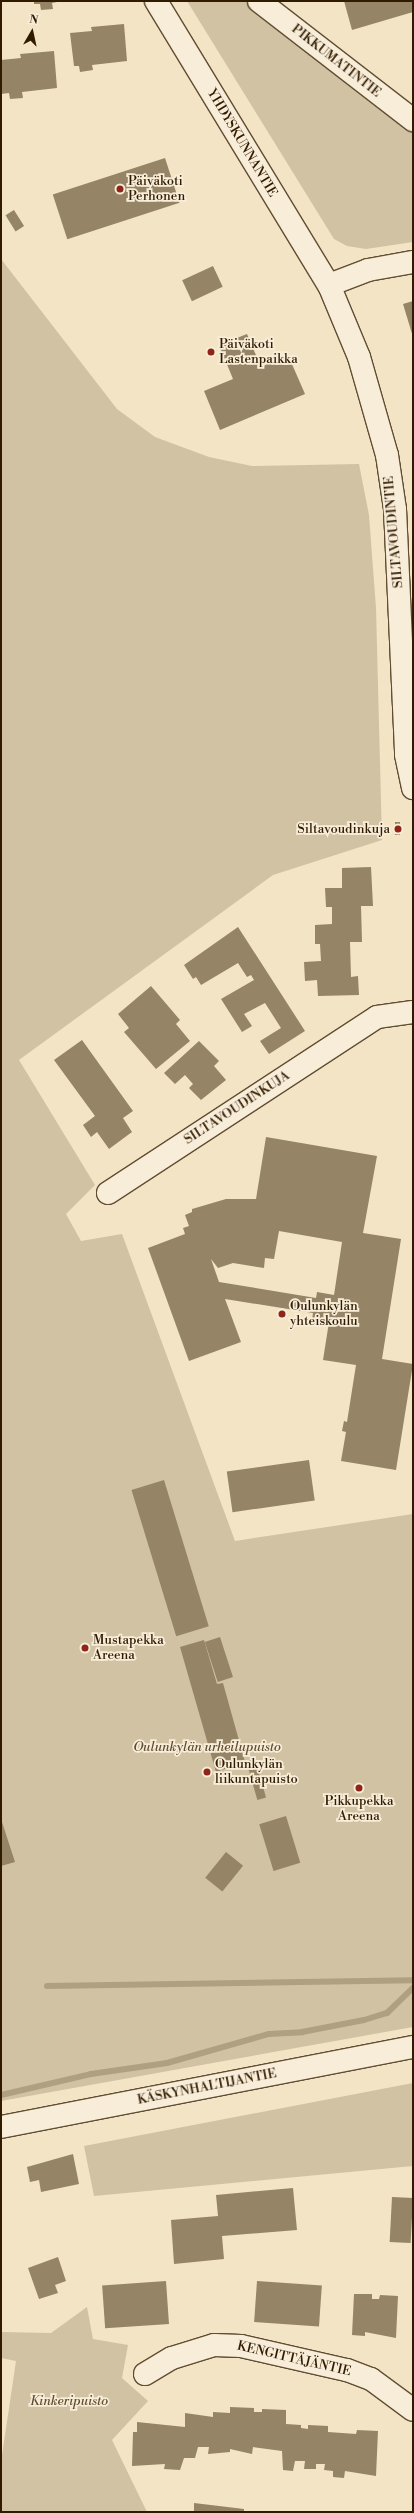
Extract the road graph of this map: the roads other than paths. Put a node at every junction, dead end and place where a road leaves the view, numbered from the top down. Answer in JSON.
{"nodes":[{"id":1,"x":156,"y":1,"type":"edge"},
{"id":2,"x":259,"y":1,"type":"edge"},
{"id":3,"x":413,"y":120,"type":"edge"},
{"id":4,"x":413,"y":262,"type":"edge"},
{"id":5,"x":329,"y":285,"type":"junction"},
{"id":6,"x":413,"y":788,"type":"edge"},
{"id":7,"x":413,"y":1012,"type":"edge"},
{"id":8,"x":108,"y":1193,"type":"dead end"},
{"id":9,"x":413,"y":2047,"type":"edge"},
{"id":10,"x":1,"y":2127,"type":"edge"},
{"id":11,"x":145,"y":2374,"type":"dead end"},
{"id":12,"x":413,"y":2410,"type":"edge"}],
"edges":[{"from":1,"to":5,"type":"main road","name":"YHDYSKUNNANTIE"},
{"from":2,"to":3,"type":"main road","name":"PIKKUMATINTIE"},
{"from":4,"to":5,"type":"main road"},
{"from":5,"to":6,"type":"main road","name":"SILTAVOUDINTIE"},
{"from":7,"to":8,"type":"main road","name":"SILTAVOUDINKUJA"},
{"from":9,"to":10,"type":"main road","name":"KÄSKYNHALTIJANTIE"},
{"from":11,"to":12,"type":"main road","name":"KENGITTÄJÄNTIE"}]}
